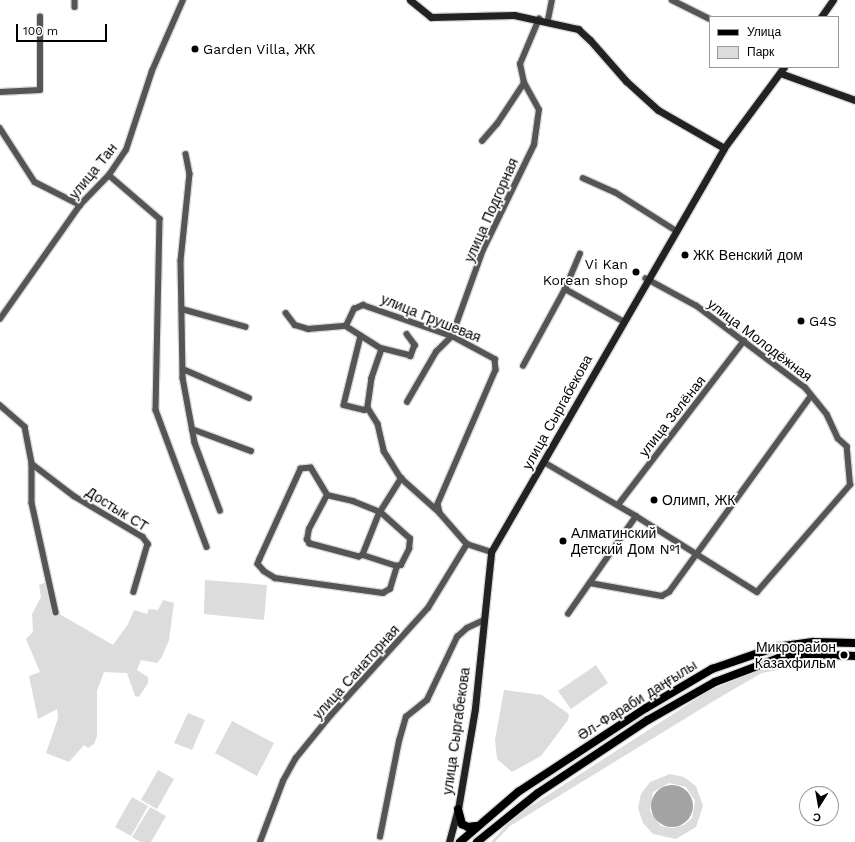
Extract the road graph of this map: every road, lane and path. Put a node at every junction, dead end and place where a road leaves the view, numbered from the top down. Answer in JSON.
{"nodes":[{"id":1,"x":75,"y":0,"type":"edge"},
{"id":2,"x":183,"y":0,"type":"edge"},
{"id":3,"x":410,"y":0,"type":"edge"},
{"id":4,"x":552,"y":0,"type":"edge"},
{"id":5,"x":672,"y":0,"type":"edge"},
{"id":6,"x":833,"y":0,"type":"edge"},
{"id":7,"x":75,"y":7,"type":"dead end"},
{"id":8,"x":822,"y":16,"type":"edge"},
{"id":9,"x":40,"y":17,"type":"dead end"},
{"id":10,"x":709,"y":18,"type":"edge"},
{"id":11,"x":539,"y":19,"type":"junction"},
{"id":12,"x":548,"y":20,"type":"junction"},
{"id":13,"x":782,"y":70,"type":"edge"},
{"id":14,"x":524,"y":83,"type":"junction"},
{"id":15,"x":0,"y":92,"type":"edge"},
{"id":16,"x":855,"y":100,"type":"edge"},
{"id":17,"x":0,"y":128,"type":"edge"},
{"id":18,"x":2,"y":134,"type":"edge"},
{"id":19,"x":482,"y":141,"type":"dead end"},
{"id":20,"x":724,"y":148,"type":"junction"},
{"id":21,"x":186,"y":154,"type":"dead end"},
{"id":22,"x":109,"y":175,"type":"junction"},
{"id":23,"x":583,"y":178,"type":"dead end"},
{"id":24,"x":80,"y":206,"type":"junction"},
{"id":25,"x":675,"y":230,"type":"junction"},
{"id":26,"x":580,"y":254,"type":"dead end"},
{"id":27,"x":646,"y":280,"type":"junction"},
{"id":28,"x":565,"y":289,"type":"junction"},
{"id":29,"x":182,"y":308,"type":"junction"},
{"id":30,"x":286,"y":313,"type":"dead end"},
{"id":31,"x":0,"y":319,"type":"edge"},
{"id":32,"x":623,"y":321,"type":"junction"},
{"id":33,"x":346,"y":326,"type":"junction"},
{"id":34,"x":246,"y":327,"type":"dead end"},
{"id":35,"x":407,"y":334,"type":"dead end"},
{"id":36,"x":361,"y":336,"type":"junction"},
{"id":37,"x":452,"y":336,"type":"junction"},
{"id":38,"x":744,"y":341,"type":"junction"},
{"id":39,"x":382,"y":349,"type":"junction"},
{"id":40,"x":523,"y":366,"type":"dead end"},
{"id":41,"x":183,"y":369,"type":"junction"},
{"id":42,"x":811,"y":396,"type":"junction"},
{"id":43,"x":249,"y":398,"type":"dead end"},
{"id":44,"x":407,"y":402,"type":"dead end"},
{"id":45,"x":0,"y":405,"type":"edge"},
{"id":46,"x":368,"y":408,"type":"junction"},
{"id":47,"x":192,"y":429,"type":"junction"},
{"id":48,"x":251,"y":451,"type":"dead end"},
{"id":49,"x":544,"y":462,"type":"junction"},
{"id":50,"x":32,"y":464,"type":"junction"},
{"id":51,"x":402,"y":478,"type":"junction"},
{"id":52,"x":327,"y":495,"type":"junction"},
{"id":53,"x":618,"y":505,"type":"junction"},
{"id":54,"x":220,"y":510,"type":"dead end"},
{"id":55,"x":380,"y":512,"type":"junction"},
{"id":56,"x":440,"y":513,"type":"junction"},
{"id":57,"x":636,"y":516,"type":"junction"},
{"id":58,"x":467,"y":544,"type":"junction"},
{"id":59,"x":207,"y":547,"type":"dead end"},
{"id":60,"x":491,"y":552,"type":"junction"},
{"id":61,"x":699,"y":554,"type":"junction"},
{"id":62,"x":363,"y":555,"type":"junction"},
{"id":63,"x":397,"y":566,"type":"junction"},
{"id":64,"x":590,"y":582,"type":"junction"},
{"id":65,"x":134,"y":592,"type":"dead end"},
{"id":66,"x":56,"y":612,"type":"dead end"},
{"id":67,"x":568,"y":614,"type":"dead end"},
{"id":68,"x":484,"y":620,"type":"junction"},
{"id":69,"x":855,"y":643,"type":"edge"},
{"id":70,"x":855,"y":656,"type":"edge"},
{"id":71,"x":458,"y":809,"type":"junction"},
{"id":72,"x":476,"y":826,"type":"junction"},
{"id":73,"x":380,"y":837,"type":"dead end"},
{"id":74,"x":260,"y":842,"type":"edge"},
{"id":75,"x":449,"y":842,"type":"edge"},
{"id":76,"x":460,"y":842,"type":"edge"},
{"id":77,"x":477,"y":842,"type":"edge"}],
"edges":[{"from":1,"to":7,"type":"street"},
{"from":2,"to":22,"type":"street","name":"улица Тан"},
{"from":3,"to":11,"type":"street"},
{"from":4,"to":12,"type":"street"},
{"from":5,"to":10,"type":"street"},
{"from":6,"to":8,"type":"street"},
{"from":9,"to":15,"type":"street"},
{"from":11,"to":12,"type":"street"},
{"from":11,"to":14,"type":"street","name":"улица Подгорная"},
{"from":12,"to":20,"type":"street"},
{"from":13,"to":16,"type":"street"},
{"from":13,"to":20,"type":"street","name":"улица Сыргабекова"},
{"from":14,"to":19,"type":"street"},
{"from":14,"to":37,"type":"street","name":"улица Подгорная"},
{"from":17,"to":18,"type":"street"},
{"from":18,"to":24,"type":"street"},
{"from":20,"to":25,"type":"street","name":"улица Сыргабекова"},
{"from":21,"to":29,"type":"street"},
{"from":22,"to":24,"type":"street","name":"улица Тан"},
{"from":22,"to":59,"type":"street"},
{"from":23,"to":25,"type":"street"},
{"from":24,"to":31,"type":"street","name":"улица Тан"},
{"from":25,"to":27,"type":"street","name":"улица Сыргабекова"},
{"from":26,"to":28,"type":"street"},
{"from":27,"to":32,"type":"street","name":"улица Сыргабекова"},
{"from":27,"to":38,"type":"street","name":"улица Молодёжная"},
{"from":28,"to":32,"type":"street"},
{"from":28,"to":40,"type":"street"},
{"from":29,"to":34,"type":"street"},
{"from":29,"to":41,"type":"street"},
{"from":30,"to":33,"type":"street"},
{"from":32,"to":49,"type":"street","name":"улица Сыргабекова"},
{"from":33,"to":36,"type":"street"},
{"from":33,"to":37,"type":"street","name":"улица Грушевая"},
{"from":35,"to":39,"type":"street"},
{"from":36,"to":39,"type":"street"},
{"from":36,"to":46,"type":"street"},
{"from":37,"to":44,"type":"street","name":"улица Подгорная"},
{"from":37,"to":56,"type":"street","name":"улица Грушевая"},
{"from":38,"to":42,"type":"street","name":"улица Молодёжная"},
{"from":38,"to":53,"type":"street","name":"улица Зелёная"},
{"from":39,"to":46,"type":"street"},
{"from":41,"to":43,"type":"street"},
{"from":41,"to":47,"type":"street"},
{"from":42,"to":61,"type":"street"},
{"from":42,"to":61,"type":"street","name":"улица Молодёжная"},
{"from":45,"to":50,"type":"street"},
{"from":46,"to":51,"type":"street"},
{"from":47,"to":48,"type":"street"},
{"from":47,"to":54,"type":"street"},
{"from":49,"to":53,"type":"street"},
{"from":49,"to":60,"type":"street","name":"улица Сыргабекова"},
{"from":50,"to":65,"type":"street","name":"Достык СТ"},
{"from":50,"to":66,"type":"street"},
{"from":51,"to":55,"type":"street"},
{"from":51,"to":56,"type":"street"},
{"from":52,"to":55,"type":"street"},
{"from":52,"to":62,"type":"street"},
{"from":52,"to":63,"type":"street"},
{"from":53,"to":57,"type":"street"},
{"from":55,"to":62,"type":"street"},
{"from":55,"to":63,"type":"street"},
{"from":56,"to":58,"type":"street"},
{"from":57,"to":61,"type":"street"},
{"from":57,"to":64,"type":"street"},
{"from":58,"to":60,"type":"street"},
{"from":58,"to":74,"type":"street","name":"улица Санаторная"},
{"from":60,"to":68,"type":"street","name":"улица Сыргабекова"},
{"from":61,"to":64,"type":"street"},
{"from":62,"to":63,"type":"street"},
{"from":64,"to":67,"type":"street"},
{"from":68,"to":71,"type":"street","name":"улица Сыргабекова"},
{"from":68,"to":73,"type":"street"},
{"from":69,"to":72,"type":"main road","name":"Әл-Фараби даңғылы"},
{"from":70,"to":77,"type":"main road"},
{"from":71,"to":72,"type":"main road"},
{"from":71,"to":75,"type":"street","name":"улица Сыргабекова"},
{"from":72,"to":76,"type":"main road","name":"Әл-Фараби даңғылы"}]}
